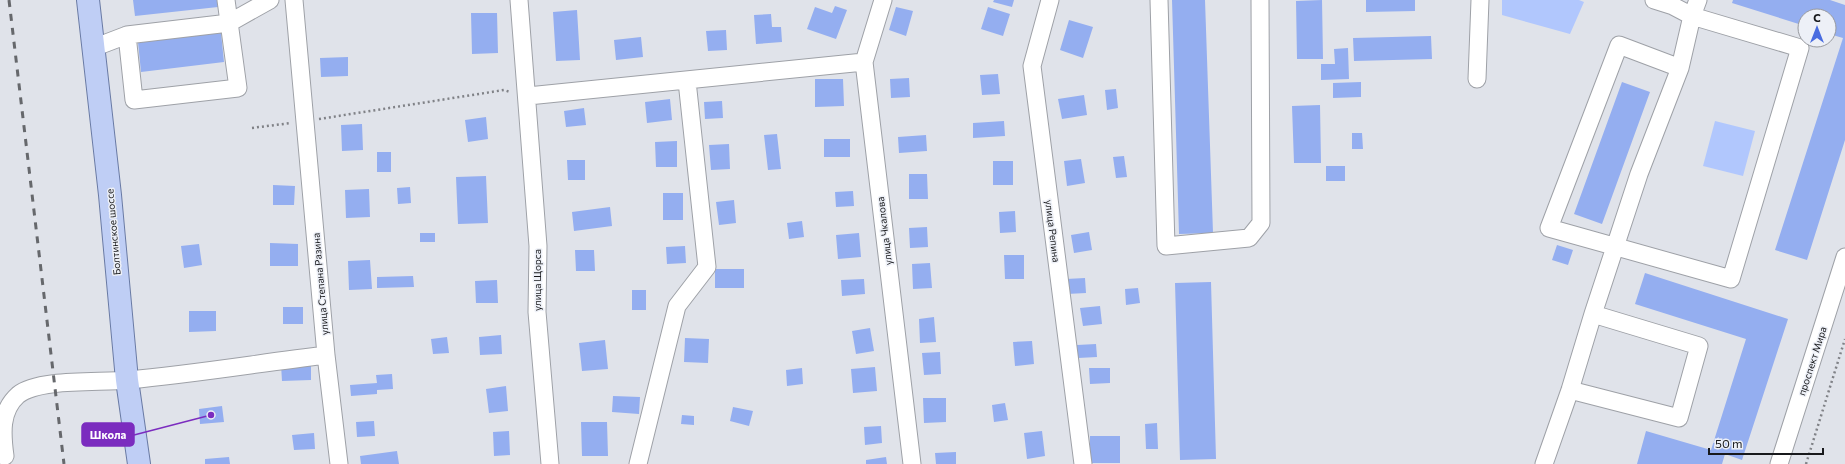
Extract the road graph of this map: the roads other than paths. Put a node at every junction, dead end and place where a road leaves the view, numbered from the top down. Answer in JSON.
{"nodes":[{"id":1,"x":88,"y":0,"type":"edge"},
{"id":2,"x":226,"y":0,"type":"edge"},
{"id":3,"x":270,"y":0,"type":"edge"},
{"id":4,"x":294,"y":0,"type":"edge"},
{"id":5,"x":519,"y":0,"type":"edge"},
{"id":6,"x":883,"y":0,"type":"edge"},
{"id":7,"x":1050,"y":0,"type":"edge"},
{"id":8,"x":1159,"y":0,"type":"edge"},
{"id":9,"x":1260,"y":0,"type":"edge"},
{"id":10,"x":1480,"y":0,"type":"edge"},
{"id":11,"x":1654,"y":0,"type":"edge"},
{"id":12,"x":1698,"y":0,"type":"edge"},
{"id":13,"x":1692,"y":16,"type":"junction"},
{"id":14,"x":229,"y":23,"type":"junction"},
{"id":15,"x":127,"y":34,"type":"junction"},
{"id":16,"x":93,"y":48,"type":"junction"},
{"id":17,"x":864,"y":62,"type":"junction"},
{"id":18,"x":1680,"y":68,"type":"junction"},
{"id":19,"x":1477,"y":79,"type":"dead end"},
{"id":20,"x":687,"y":81,"type":"junction"},
{"id":21,"x":528,"y":96,"type":"junction"},
{"id":22,"x":1615,"y":247,"type":"junction"},
{"id":23,"x":1845,"y":257,"type":"edge"},
{"id":24,"x":1593,"y":314,"type":"junction"},
{"id":25,"x":326,"y":355,"type":"junction"},
{"id":26,"x":127,"y":380,"type":"junction"},
{"id":27,"x":1570,"y":390,"type":"junction"},
{"id":28,"x":4,"y":458,"type":"edge"},
{"id":29,"x":139,"y":464,"type":"edge"},
{"id":30,"x":339,"y":464,"type":"edge"},
{"id":31,"x":550,"y":464,"type":"edge"},
{"id":32,"x":638,"y":464,"type":"edge"},
{"id":33,"x":912,"y":464,"type":"edge"},
{"id":34,"x":1083,"y":464,"type":"edge"},
{"id":35,"x":1544,"y":464,"type":"edge"},
{"id":36,"x":1779,"y":464,"type":"edge"}],
"edges":[{"from":1,"to":16,"type":"main road","name":"Болтинское шоссе"},
{"from":2,"to":14,"type":"street"},
{"from":3,"to":14,"type":"street"},
{"from":4,"to":25,"type":"street","name":"улица Степана Разина"},
{"from":5,"to":21,"type":"street","name":"улица Щорса"},
{"from":6,"to":17,"type":"street","name":"улица Чкалова"},
{"from":7,"to":34,"type":"street","name":"улица Репина"},
{"from":8,"to":9,"type":"street"},
{"from":10,"to":19,"type":"street"},
{"from":11,"to":13,"type":"street"},
{"from":12,"to":13,"type":"street"},
{"from":13,"to":18,"type":"street"},
{"from":13,"to":22,"type":"street"},
{"from":14,"to":15,"type":"street"},
{"from":14,"to":15,"type":"street"},
{"from":15,"to":16,"type":"street"},
{"from":16,"to":26,"type":"main road","name":"Болтинское шоссе"},
{"from":17,"to":20,"type":"street"},
{"from":17,"to":33,"type":"street","name":"улица Чкалова"},
{"from":18,"to":22,"type":"street"},
{"from":18,"to":22,"type":"street"},
{"from":20,"to":21,"type":"street"},
{"from":20,"to":32,"type":"street"},
{"from":21,"to":31,"type":"street","name":"улица Щорса"},
{"from":22,"to":24,"type":"street"},
{"from":23,"to":36,"type":"street","name":"проспект Мира"},
{"from":24,"to":27,"type":"street"},
{"from":24,"to":27,"type":"street"},
{"from":25,"to":26,"type":"street"},
{"from":25,"to":30,"type":"street","name":"улица Степана Разина"},
{"from":26,"to":28,"type":"street"},
{"from":26,"to":29,"type":"main road","name":"Болтинское шоссе"},
{"from":27,"to":35,"type":"street"}]}
